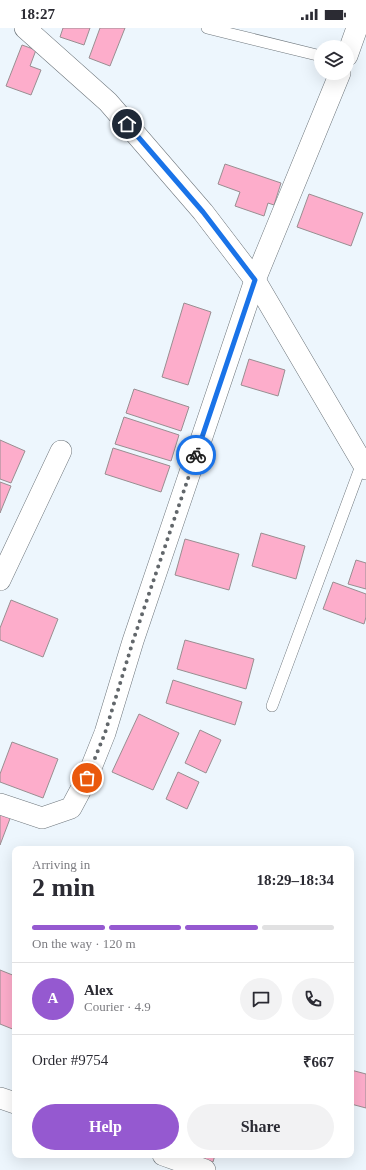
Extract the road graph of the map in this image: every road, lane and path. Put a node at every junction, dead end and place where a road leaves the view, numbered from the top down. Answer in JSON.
{"nodes":[{"id":1,"x":25,"y":28,"type":"edge"},
{"id":2,"x":208,"y":28,"type":"edge"},
{"id":3,"x":357,"y":28,"type":"edge"},
{"id":4,"x":353,"y":40,"type":"edge"},
{"id":5,"x":314,"y":54,"type":"edge"},
{"id":6,"x":337,"y":80,"type":"edge"},
{"id":7,"x":255,"y":280,"type":"junction"},
{"id":8,"x":61,"y":450,"type":"dead end"},
{"id":9,"x":364,"y":466,"type":"edge"},
{"id":10,"x":0,"y":580,"type":"edge"},
{"id":11,"x":272,"y":706,"type":"dead end"},
{"id":12,"x":0,"y":804,"type":"edge"},
{"id":13,"x":0,"y":1098,"type":"edge"},
{"id":14,"x":12,"y":1102,"type":"edge"},
{"id":15,"x":171,"y":1158,"type":"edge"},
{"id":16,"x":205,"y":1170,"type":"edge"}],
"edges":[{"from":1,"to":7,"type":"street"},
{"from":2,"to":5,"type":"lane"},
{"from":3,"to":4,"type":"street"},
{"from":6,"to":7,"type":"street"},
{"from":7,"to":9,"type":"street"},
{"from":7,"to":12,"type":"street"},
{"from":8,"to":10,"type":"street"},
{"from":9,"to":11,"type":"lane"},
{"from":13,"to":14,"type":"street"},
{"from":15,"to":16,"type":"street"}]}
